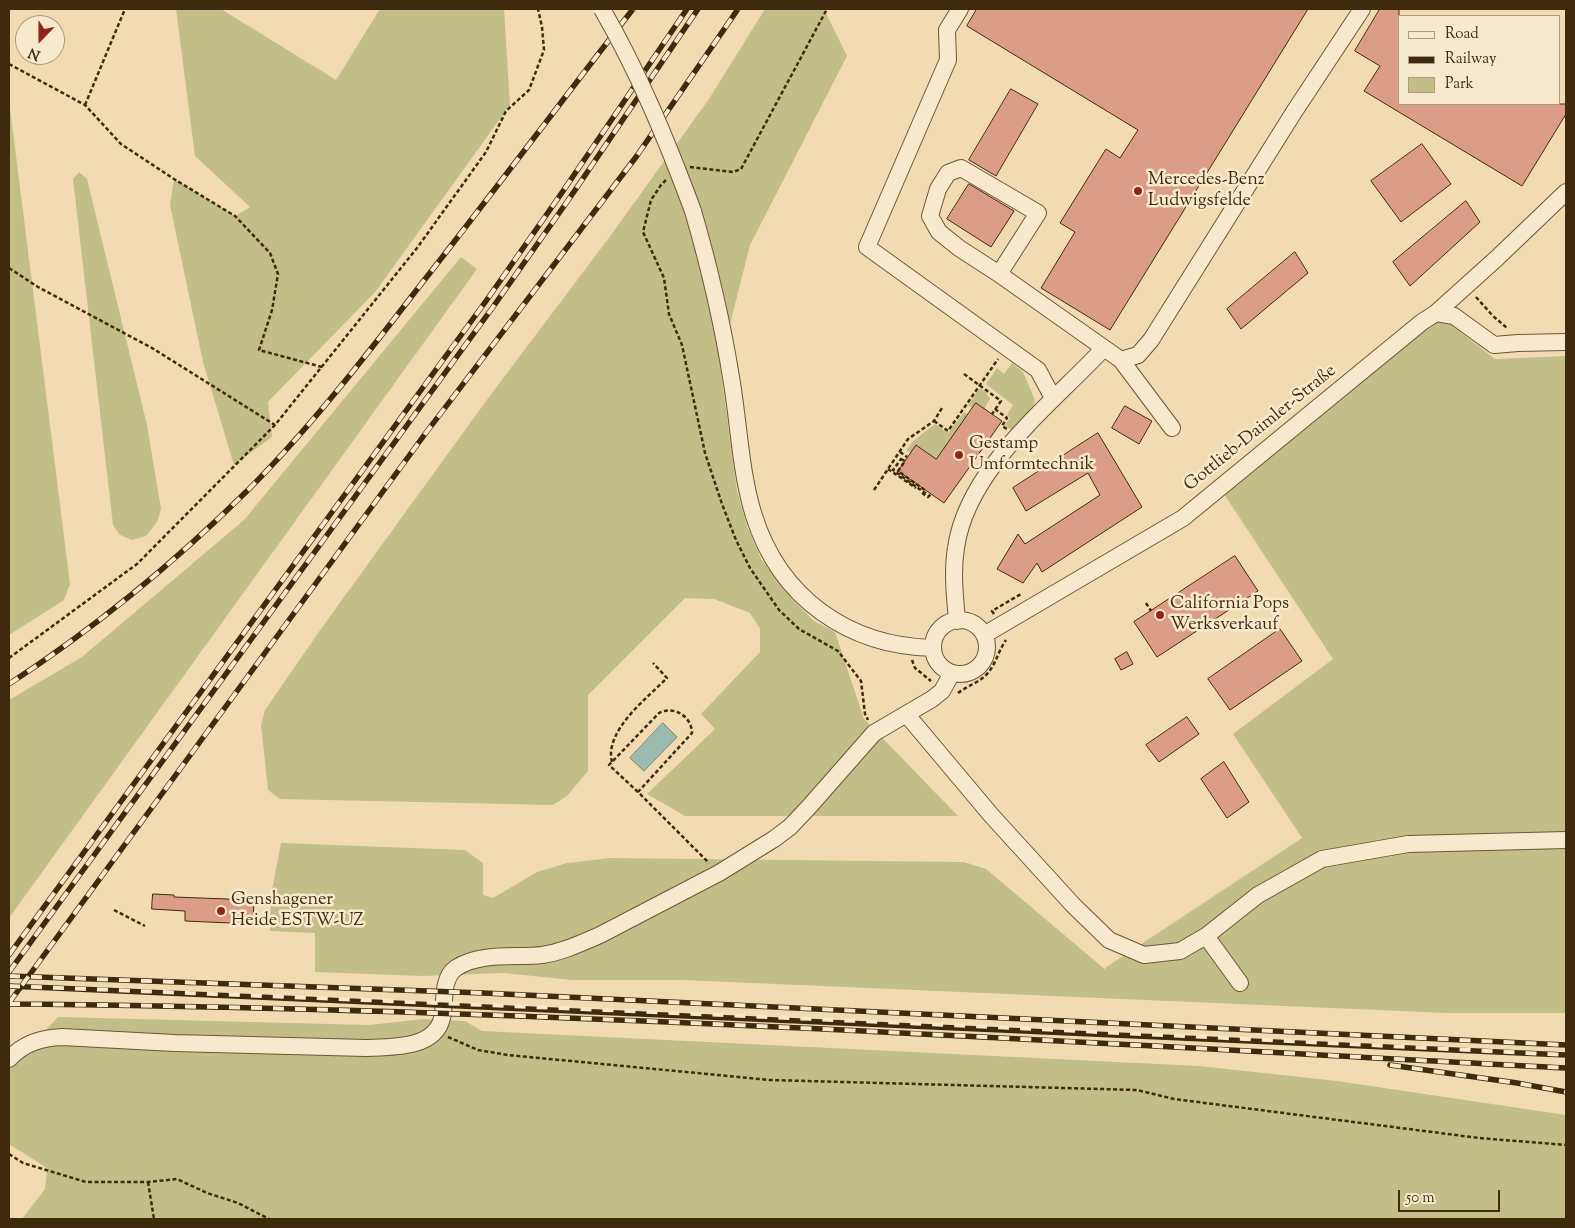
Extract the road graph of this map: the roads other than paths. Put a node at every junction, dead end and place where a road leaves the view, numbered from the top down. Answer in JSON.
{"nodes":[{"id":1,"x":602,"y":9,"type":"edge"},
{"id":2,"x":960,"y":9,"type":"edge"},
{"id":3,"x":1362,"y":9,"type":"edge"},
{"id":4,"x":1566,"y":192,"type":"edge"},
{"id":5,"x":999,"y":274,"type":"junction"},
{"id":6,"x":1436,"y":313,"type":"junction"},
{"id":7,"x":1566,"y":342,"type":"edge"},
{"id":8,"x":1104,"y":348,"type":"junction"},
{"id":9,"x":1121,"y":360,"type":"junction"},
{"id":10,"x":1053,"y":398,"type":"junction"},
{"id":11,"x":1172,"y":428,"type":"dead end"},
{"id":12,"x":957,"y":621,"type":"junction"},
{"id":13,"x":984,"y":636,"type":"junction"},
{"id":14,"x":933,"y":648,"type":"junction"},
{"id":15,"x":952,"y":673,"type":"junction"},
{"id":16,"x":907,"y":715,"type":"junction"},
{"id":17,"x":1566,"y":840,"type":"edge"},
{"id":18,"x":1206,"y":936,"type":"junction"},
{"id":19,"x":1240,"y":983,"type":"dead end"},
{"id":20,"x":9,"y":1059,"type":"edge"}],
"edges":[{"from":1,"to":14,"type":"street","bridge":true},
{"from":2,"to":10,"type":"street"},
{"from":3,"to":9,"type":"street"},
{"from":4,"to":6,"type":"street","name":"Gottlieb-Daimler-Straße"},
{"from":5,"to":5,"type":"street"},
{"from":5,"to":8,"type":"street"},
{"from":6,"to":7,"type":"street"},
{"from":6,"to":13,"type":"street","name":"Gottlieb-Daimler-Straße"},
{"from":8,"to":9,"type":"street"},
{"from":8,"to":10,"type":"street"},
{"from":9,"to":11,"type":"street"},
{"from":10,"to":12,"type":"street"},
{"from":12,"to":13,"type":"street"},
{"from":12,"to":14,"type":"street"},
{"from":13,"to":15,"type":"street"},
{"from":14,"to":15,"type":"street"},
{"from":15,"to":16,"type":"street"},
{"from":16,"to":18,"type":"street"},
{"from":16,"to":20,"type":"street"},
{"from":17,"to":18,"type":"street"},
{"from":18,"to":19,"type":"street"}]}
